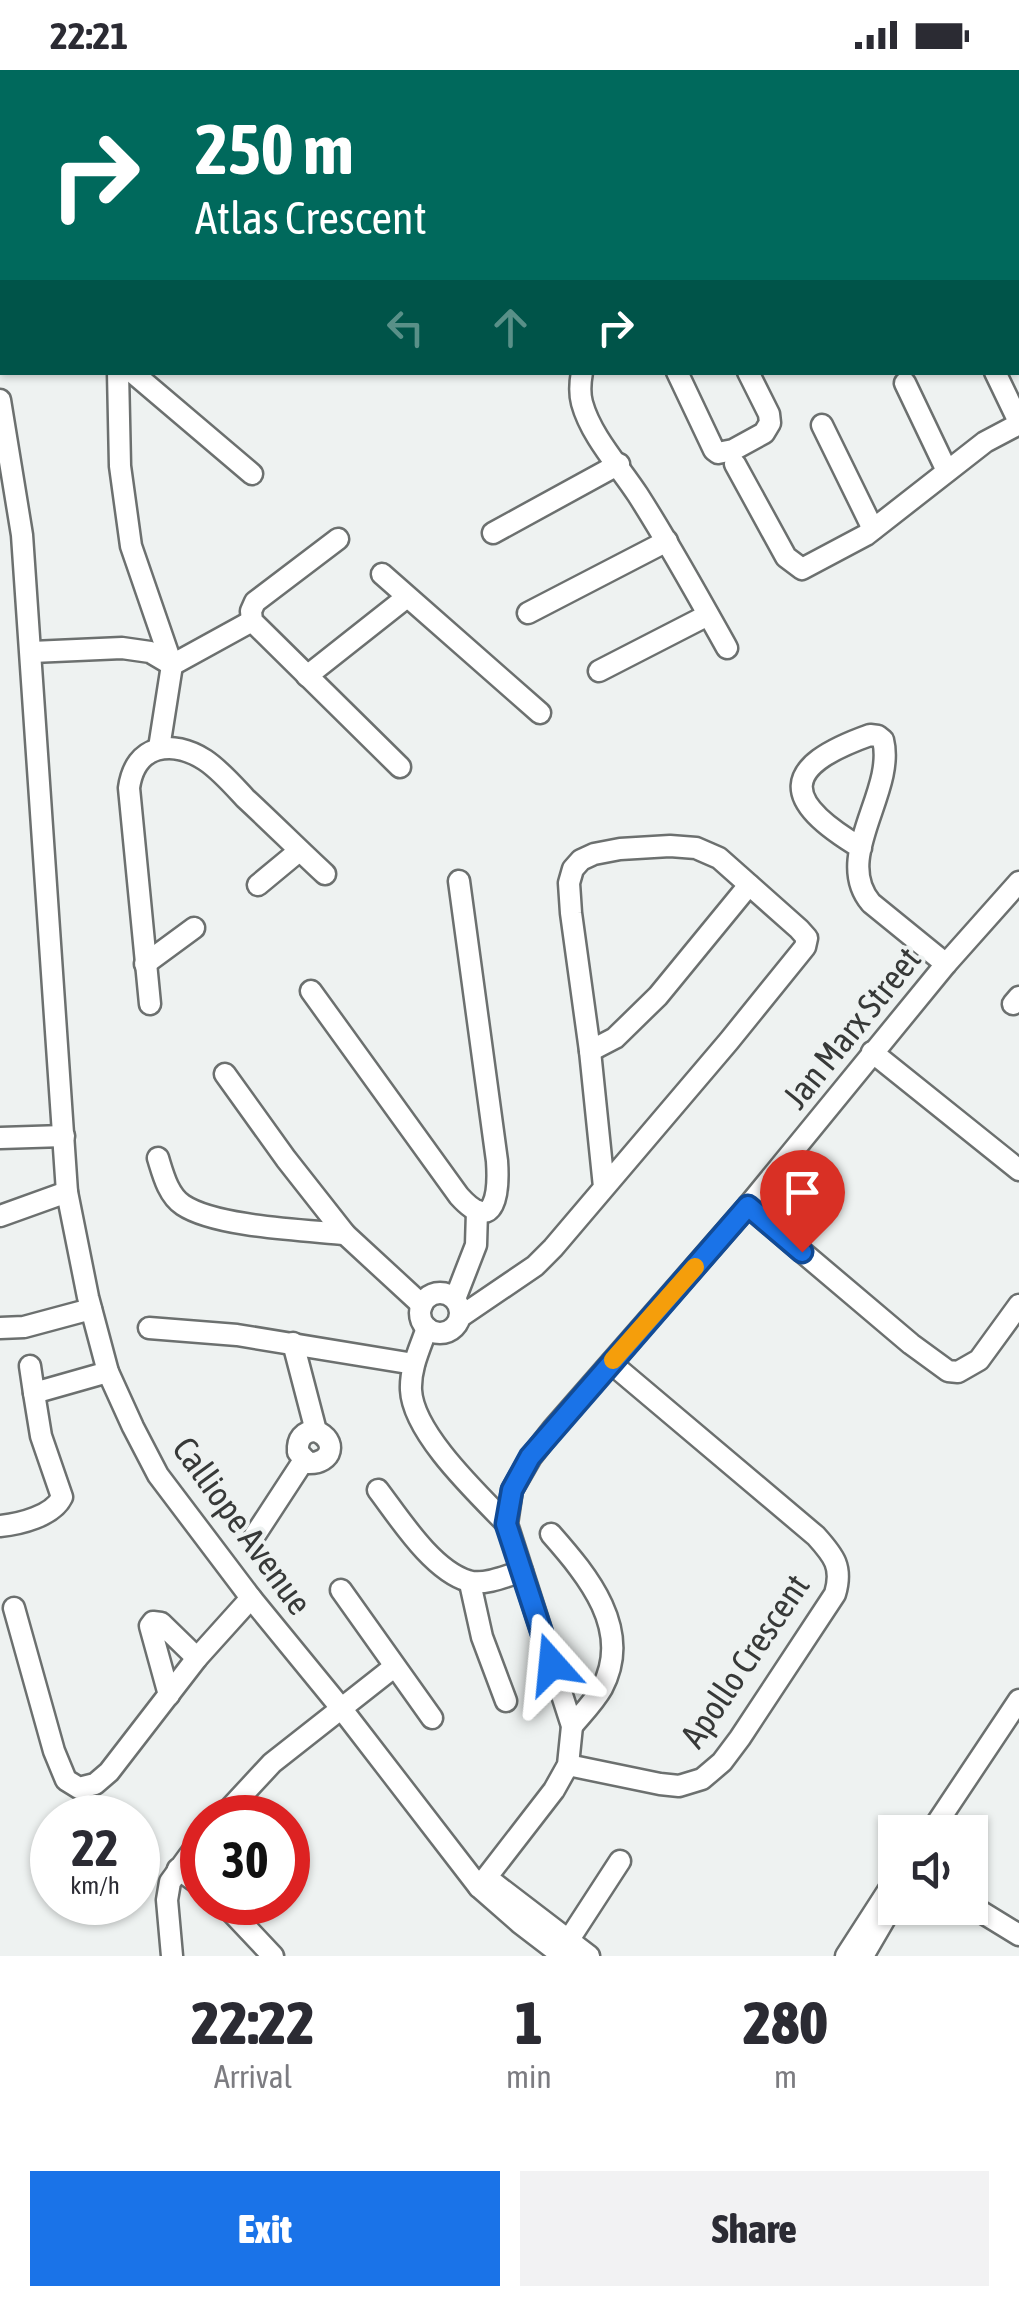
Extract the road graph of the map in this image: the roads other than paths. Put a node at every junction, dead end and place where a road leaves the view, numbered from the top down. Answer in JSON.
{"nodes":[{"id":1,"x":118,"y":375,"type":"edge"},
{"id":2,"x":136,"y":375,"type":"edge"},
{"id":3,"x":581,"y":375,"type":"edge"},
{"id":4,"x":678,"y":375,"type":"edge"},
{"id":5,"x":750,"y":375,"type":"edge"},
{"id":6,"x":996,"y":375,"type":"edge"},
{"id":7,"x":905,"y":382,"type":"dead end"},
{"id":8,"x":0,"y":400,"type":"edge"},
{"id":9,"x":1019,"y":423,"type":"edge"},
{"id":10,"x":822,"y":425,"type":"dead end"},
{"id":11,"x":618,"y":464,"type":"junction"},
{"id":12,"x":736,"y":464,"type":"dead end"},
{"id":13,"x":947,"y":471,"type":"junction"},
{"id":14,"x":252,"y":474,"type":"dead end"},
{"id":15,"x":873,"y":529,"type":"junction"},
{"id":16,"x":493,"y":533,"type":"dead end"},
{"id":17,"x":338,"y":538,"type":"dead end"},
{"id":18,"x":667,"y":541,"type":"junction"},
{"id":19,"x":382,"y":574,"type":"dead end"},
{"id":20,"x":408,"y":596,"type":"junction"},
{"id":21,"x":528,"y":614,"type":"dead end"},
{"id":22,"x":708,"y":615,"type":"junction"},
{"id":23,"x":252,"y":621,"type":"junction"},
{"id":24,"x":727,"y":648,"type":"dead end"},
{"id":25,"x":32,"y":652,"type":"junction"},
{"id":26,"x":172,"y":665,"type":"junction"},
{"id":27,"x":598,"y":671,"type":"dead end"},
{"id":28,"x":307,"y":676,"type":"junction"},
{"id":29,"x":540,"y":713,"type":"dead end"},
{"id":30,"x":159,"y":748,"type":"junction"},
{"id":31,"x":400,"y":767,"type":"dead end"},
{"id":32,"x":860,"y":848,"type":"junction"},
{"id":33,"x":299,"y":851,"type":"junction"},
{"id":34,"x":325,"y":874,"type":"dead end"},
{"id":35,"x":460,"y":881,"type":"dead end"},
{"id":36,"x":749,"y":884,"type":"junction"},
{"id":37,"x":258,"y":885,"type":"dead end"},
{"id":38,"x":1016,"y":891,"type":"edge"},
{"id":39,"x":194,"y":928,"type":"dead end"},
{"id":40,"x":144,"y":964,"type":"junction"},
{"id":41,"x":946,"y":964,"type":"junction"},
{"id":42,"x":311,"y":991,"type":"dead end"},
{"id":43,"x":150,"y":1004,"type":"dead end"},
{"id":44,"x":590,"y":1051,"type":"junction"},
{"id":45,"x":872,"y":1052,"type":"junction"},
{"id":46,"x":226,"y":1074,"type":"dead end"},
{"id":47,"x":64,"y":1136,"type":"junction"},
{"id":48,"x":0,"y":1138,"type":"edge"},
{"id":49,"x":158,"y":1158,"type":"dead end"},
{"id":50,"x":1019,"y":1170,"type":"edge"},
{"id":51,"x":604,"y":1186,"type":"junction"},
{"id":52,"x":67,"y":1192,"type":"junction"},
{"id":53,"x":748,"y":1206,"type":"junction"},
{"id":54,"x":0,"y":1216,"type":"edge"},
{"id":55,"x":476,"y":1220,"type":"junction"},
{"id":56,"x":345,"y":1234,"type":"junction"},
{"id":57,"x":422,"y":1305,"type":"junction"},
{"id":58,"x":1019,"y":1305,"type":"edge"},
{"id":59,"x":91,"y":1309,"type":"junction"},
{"id":60,"x":453,"y":1310,"type":"junction"},
{"id":61,"x":0,"y":1328,"type":"edge"},
{"id":62,"x":149,"y":1328,"type":"dead end"},
{"id":63,"x":426,"y":1328,"type":"junction"},
{"id":64,"x":293,"y":1344,"type":"junction"},
{"id":65,"x":610,"y":1363,"type":"junction"},
{"id":66,"x":414,"y":1364,"type":"junction"},
{"id":67,"x":30,"y":1366,"type":"dead end"},
{"id":68,"x":108,"y":1372,"type":"junction"},
{"id":69,"x":34,"y":1393,"type":"junction"},
{"id":70,"x":378,"y":1490,"type":"dead end"},
{"id":71,"x":506,"y":1524,"type":"junction"},
{"id":72,"x":0,"y":1526,"type":"edge"},
{"id":73,"x":551,"y":1534,"type":"dead end"},
{"id":74,"x":255,"y":1535,"type":"dead end"},
{"id":75,"x":522,"y":1572,"type":"junction"},
{"id":76,"x":470,"y":1583,"type":"junction"},
{"id":77,"x":341,"y":1590,"type":"dead end"},
{"id":78,"x":250,"y":1598,"type":"junction"},
{"id":79,"x":14,"y":1608,"type":"dead end"},
{"id":80,"x":197,"y":1658,"type":"junction"},
{"id":81,"x":394,"y":1667,"type":"junction"},
{"id":82,"x":169,"y":1695,"type":"junction"},
{"id":83,"x":1019,"y":1700,"type":"edge"},
{"id":84,"x":506,"y":1701,"type":"dead end"},
{"id":85,"x":341,"y":1708,"type":"junction"},
{"id":86,"x":432,"y":1718,"type":"dead end"},
{"id":87,"x":572,"y":1726,"type":"junction"},
{"id":88,"x":568,"y":1765,"type":"junction"},
{"id":89,"x":242,"y":1795,"type":"edge"},
{"id":90,"x":942,"y":1815,"type":"edge"},
{"id":91,"x":620,"y":1861,"type":"dead end"},
{"id":92,"x":180,"y":1866,"type":"edge"},
{"id":93,"x":178,"y":1869,"type":"joint"},
{"id":94,"x":483,"y":1882,"type":"junction"},
{"id":95,"x":878,"y":1906,"type":"edge"},
{"id":96,"x":988,"y":1916,"type":"edge"},
{"id":97,"x":244,"y":1925,"type":"edge"},
{"id":98,"x":881,"y":1925,"type":"edge"},
{"id":99,"x":1019,"y":1935,"type":"edge"},
{"id":100,"x":565,"y":1949,"type":"edge"},
{"id":101,"x":172,"y":1956,"type":"edge"},
{"id":102,"x":274,"y":1956,"type":"edge"},
{"id":103,"x":589,"y":1956,"type":"edge"},
{"id":104,"x":846,"y":1956,"type":"edge"},
{"id":105,"x":863,"y":1956,"type":"edge"}],
"edges":[{"from":1,"to":26,"type":"street"},
{"from":2,"to":14,"type":"street"},
{"from":3,"to":11,"type":"street"},
{"from":4,"to":5,"type":"street"},
{"from":6,"to":9,"type":"street"},
{"from":7,"to":13,"type":"street"},
{"from":8,"to":25,"type":"street","name":"Calliope Avenue"},
{"from":9,"to":13,"type":"street"},
{"from":10,"to":15,"type":"street"},
{"from":11,"to":16,"type":"street"},
{"from":11,"to":18,"type":"street"},
{"from":12,"to":15,"type":"street"},
{"from":13,"to":15,"type":"street"},
{"from":17,"to":23,"type":"street"},
{"from":18,"to":21,"type":"street"},
{"from":18,"to":22,"type":"street"},
{"from":19,"to":20,"type":"street"},
{"from":20,"to":28,"type":"street"},
{"from":20,"to":29,"type":"street"},
{"from":22,"to":24,"type":"street"},
{"from":22,"to":27,"type":"street"},
{"from":23,"to":26,"type":"street"},
{"from":23,"to":28,"type":"street"},
{"from":25,"to":26,"type":"street"},
{"from":25,"to":47,"type":"street","name":"Calliope Avenue"},
{"from":26,"to":30,"type":"street"},
{"from":28,"to":31,"type":"street"},
{"from":30,"to":33,"type":"street"},
{"from":30,"to":40,"type":"street"},
{"from":32,"to":32,"type":"street"},
{"from":32,"to":41,"type":"street"},
{"from":33,"to":34,"type":"street"},
{"from":33,"to":37,"type":"street"},
{"from":35,"to":55,"type":"street"},
{"from":36,"to":44,"type":"street"},
{"from":36,"to":44,"type":"street"},
{"from":36,"to":51,"type":"street"},
{"from":38,"to":41,"type":"street","name":"Jan Marx Street"},
{"from":39,"to":40,"type":"street"},
{"from":40,"to":43,"type":"street"},
{"from":41,"to":45,"type":"street","name":"Jan Marx Street"},
{"from":42,"to":55,"type":"street"},
{"from":44,"to":51,"type":"street"},
{"from":45,"to":50,"type":"street"},
{"from":45,"to":53,"type":"street","name":"Jan Marx Street"},
{"from":46,"to":56,"type":"street"},
{"from":47,"to":48,"type":"street"},
{"from":47,"to":52,"type":"street","name":"Calliope Avenue"},
{"from":49,"to":56,"type":"street"},
{"from":51,"to":60,"type":"street"},
{"from":52,"to":54,"type":"street"},
{"from":52,"to":59,"type":"street","name":"Calliope Avenue"},
{"from":53,"to":58,"type":"street"},
{"from":53,"to":65,"type":"street","name":"Jan Marx Street"},
{"from":55,"to":60,"type":"street"},
{"from":56,"to":57,"type":"street"},
{"from":57,"to":60,"type":"street"},
{"from":57,"to":63,"type":"street"},
{"from":59,"to":61,"type":"street"},
{"from":59,"to":68,"type":"street","name":"Calliope Avenue"},
{"from":60,"to":63,"type":"street"},
{"from":62,"to":64,"type":"street"},
{"from":63,"to":66,"type":"street"},
{"from":64,"to":66,"type":"street"},
{"from":64,"to":74,"type":"street"},
{"from":65,"to":71,"type":"street","name":"Jan Marx Street"},
{"from":65,"to":88,"type":"street","name":"Apollo Crescent"},
{"from":66,"to":71,"type":"street"},
{"from":67,"to":69,"type":"street"},
{"from":68,"to":69,"type":"street"},
{"from":68,"to":78,"type":"street","name":"Calliope Avenue"},
{"from":69,"to":72,"type":"street"},
{"from":70,"to":76,"type":"street"},
{"from":71,"to":75,"type":"street"},
{"from":73,"to":87,"type":"street"},
{"from":75,"to":76,"type":"street"},
{"from":75,"to":87,"type":"street"},
{"from":76,"to":84,"type":"street"},
{"from":77,"to":81,"type":"street"},
{"from":78,"to":80,"type":"street"},
{"from":78,"to":85,"type":"street","name":"Calliope Avenue"},
{"from":79,"to":82,"type":"street"},
{"from":80,"to":82,"type":"street"},
{"from":80,"to":82,"type":"street"},
{"from":81,"to":85,"type":"street"},
{"from":81,"to":86,"type":"street"},
{"from":83,"to":90,"type":"street"},
{"from":85,"to":89,"type":"street"},
{"from":85,"to":94,"type":"street","name":"Calliope Avenue"},
{"from":87,"to":88,"type":"street"},
{"from":88,"to":94,"type":"street"},
{"from":91,"to":100,"type":"street"},
{"from":92,"to":93,"type":"street"},
{"from":93,"to":101,"type":"street"},
{"from":94,"to":100,"type":"street","name":"Calliope Avenue"},
{"from":95,"to":104,"type":"street"},
{"from":96,"to":99,"type":"street"},
{"from":97,"to":102,"type":"street"},
{"from":98,"to":105,"type":"street"},
{"from":100,"to":103,"type":"street","name":"Calliope Avenue"}]}
